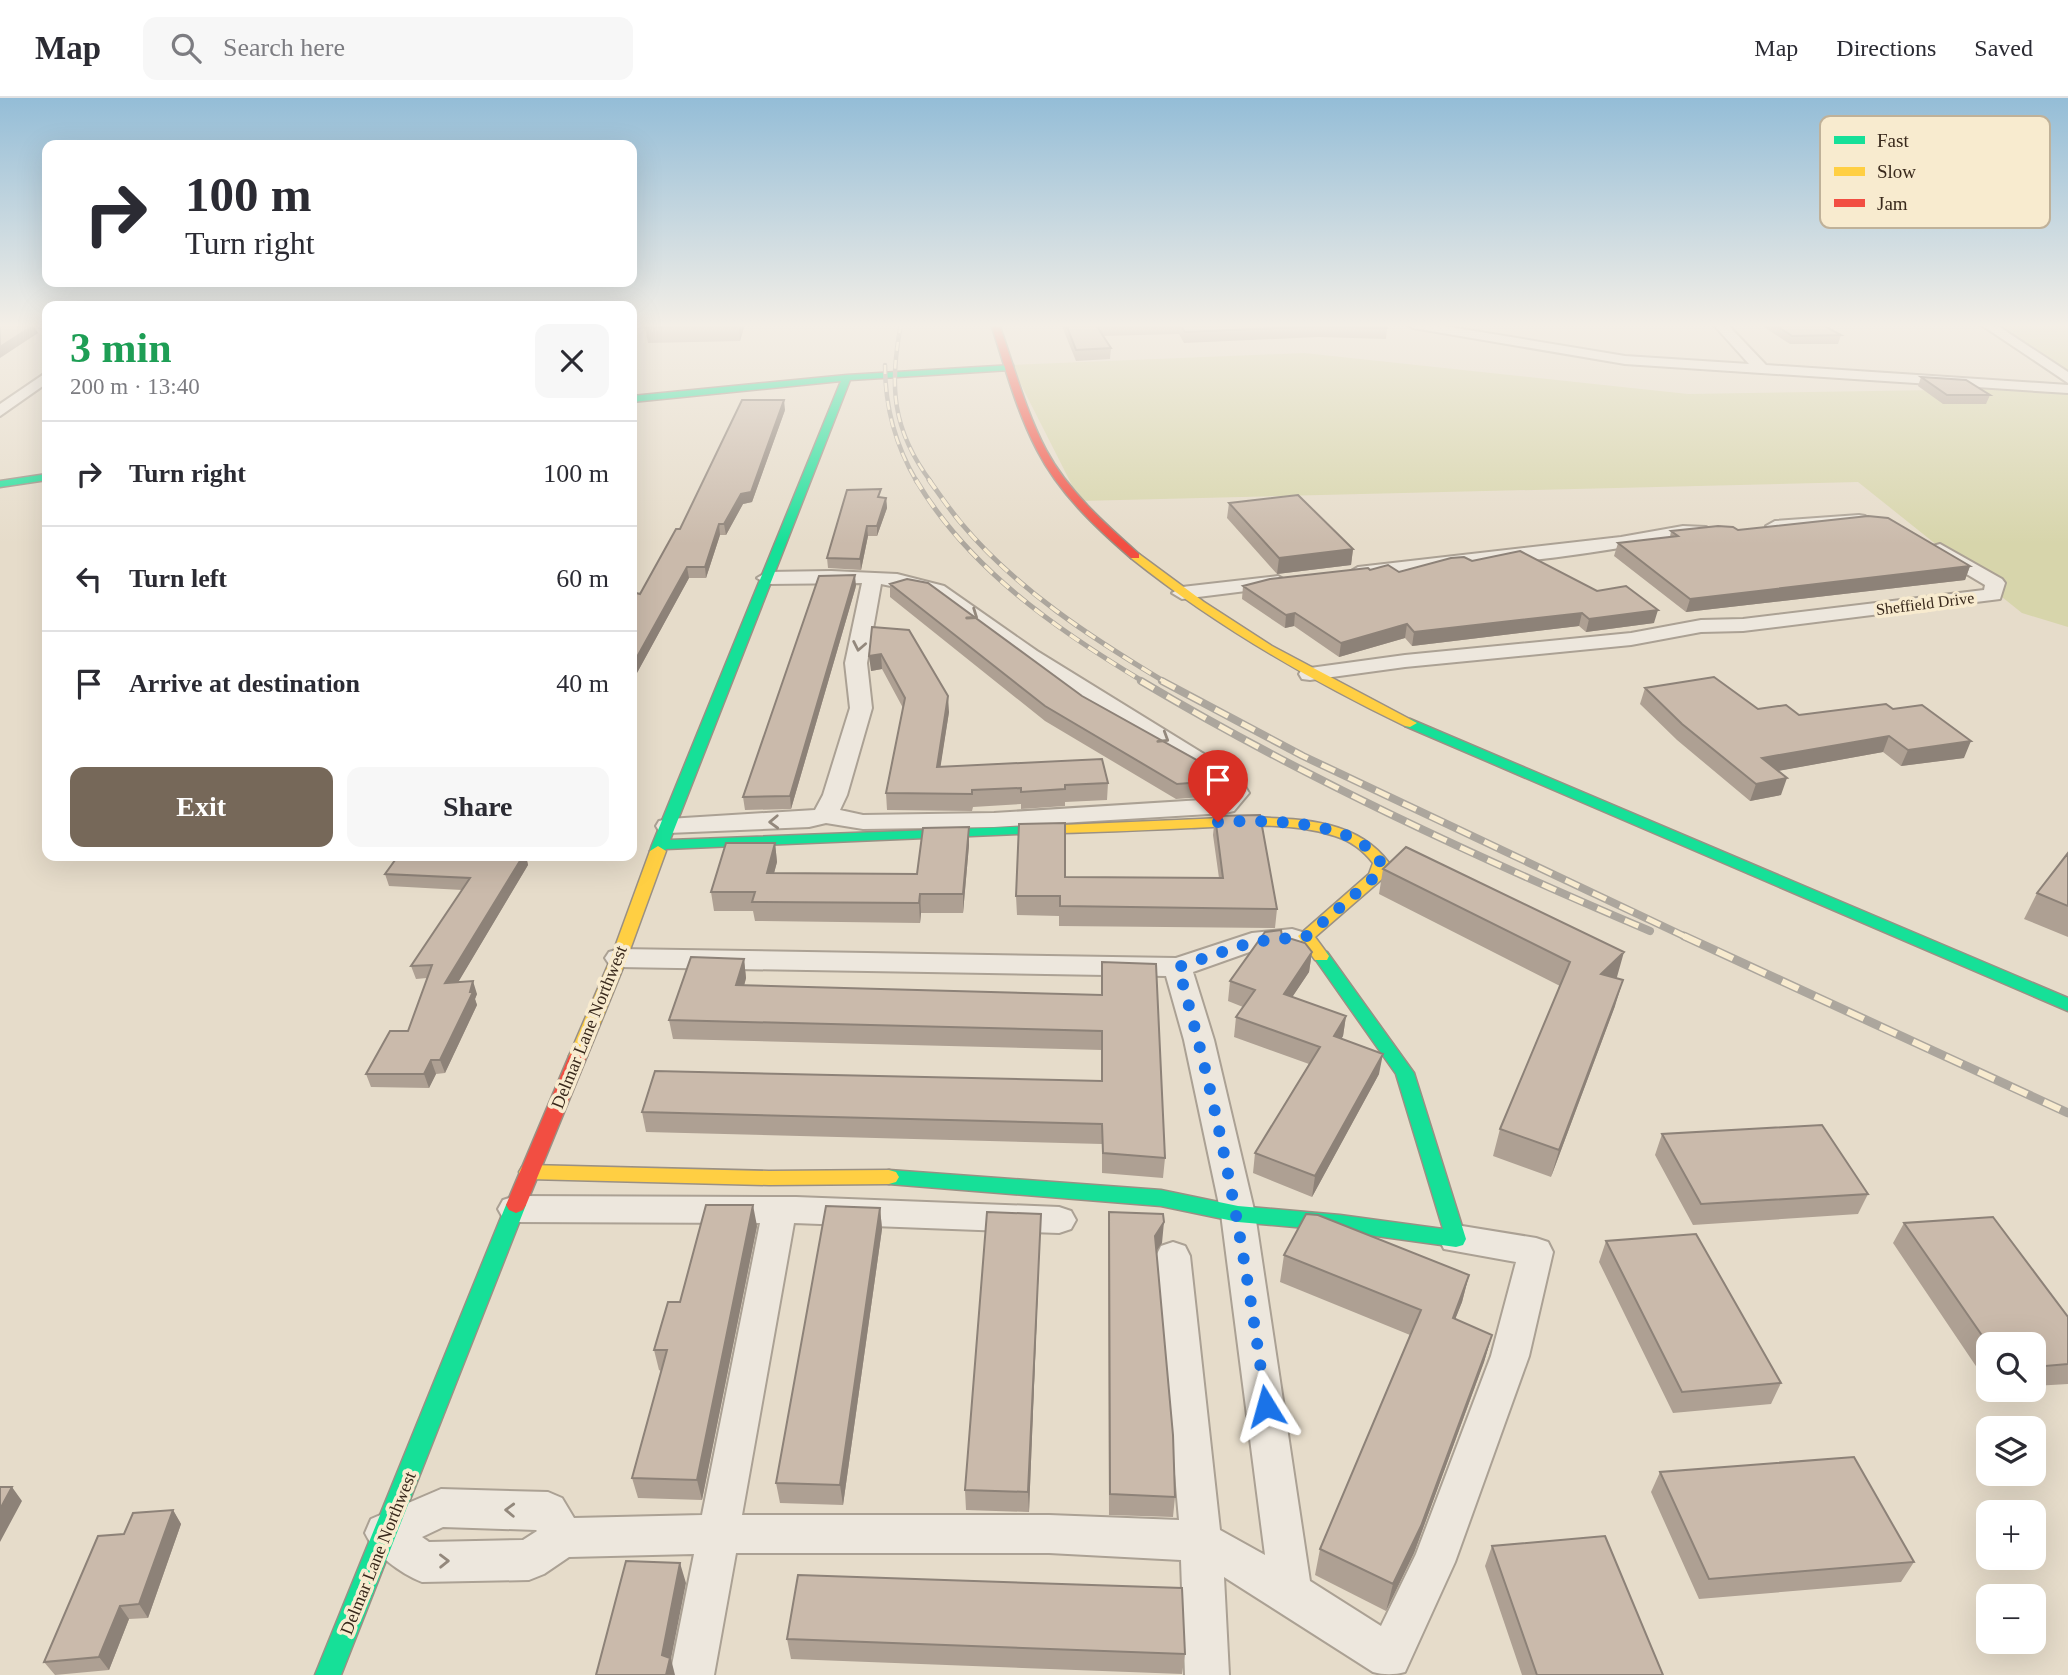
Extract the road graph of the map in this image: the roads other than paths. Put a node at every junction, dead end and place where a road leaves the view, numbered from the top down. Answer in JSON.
{"nodes":[{"id":1,"x":18,"y":398,"type":"edge"},
{"id":2,"x":839,"y":398,"type":"edge"},
{"id":3,"x":1021,"y":398,"type":"edge"},
{"id":4,"x":0,"y":411,"type":"edge"},
{"id":5,"x":42,"y":478,"type":"edge"},
{"id":6,"x":0,"y":484,"type":"edge"},
{"id":7,"x":1877,"y":522,"type":"edge"},
{"id":8,"x":1758,"y":528,"type":"edge"},
{"id":9,"x":1720,"y":531,"type":"edge"},
{"id":10,"x":1926,"y":542,"type":"edge"},
{"id":11,"x":1338,"y":575,"type":"edge"},
{"id":12,"x":767,"y":578,"type":"junction"},
{"id":13,"x":872,"y":579,"type":"junction"},
{"id":14,"x":1299,"y":579,"type":"edge"},
{"id":15,"x":1182,"y":593,"type":"junction"},
{"id":16,"x":1310,"y":674,"type":"junction"},
{"id":17,"x":825,"y":815,"type":"junction"},
{"id":18,"x":664,"y":835,"type":"junction"},
{"id":19,"x":1307,"y":936,"type":"junction"},
{"id":20,"x":619,"y":958,"type":"junction"},
{"id":21,"x":1178,"y":967,"type":"junction"},
{"id":22,"x":2068,"y":1005,"type":"edge"},
{"id":23,"x":529,"y":1172,"type":"junction"},
{"id":24,"x":514,"y":1209,"type":"junction"},
{"id":25,"x":779,"y":1210,"type":"junction"},
{"id":26,"x":1238,"y":1214,"type":"junction"},
{"id":27,"x":1059,"y":1220,"type":"dead end"},
{"id":28,"x":1456,"y":1239,"type":"junction"},
{"id":29,"x":1173,"y":1256,"type":"dead end"},
{"id":30,"x":386,"y":1533,"type":"junction"},
{"id":31,"x":719,"y":1534,"type":"junction"},
{"id":32,"x":1201,"y":1541,"type":"junction"},
{"id":33,"x":1291,"y":1593,"type":"junction"},
{"id":34,"x":328,"y":1675,"type":"edge"},
{"id":35,"x":692,"y":1675,"type":"edge"},
{"id":36,"x":1207,"y":1675,"type":"edge"}],
"edges":[{"from":1,"to":4,"type":"street"},
{"from":2,"to":12,"type":"street","name":"Delmar Lane Northwest"},
{"from":3,"to":15,"type":"street"},
{"from":5,"to":6,"type":"street"},
{"from":7,"to":8,"type":"street"},
{"from":9,"to":11,"type":"street"},
{"from":10,"to":16,"type":"street","name":"Sheffield Drive"},
{"from":12,"to":13,"type":"street"},
{"from":12,"to":18,"type":"street","name":"Delmar Lane Northwest"},
{"from":13,"to":17,"type":"street","one_way":true},
{"from":13,"to":17,"type":"street","one_way":true},
{"from":14,"to":15,"type":"street"},
{"from":15,"to":16,"type":"street"},
{"from":16,"to":22,"type":"street"},
{"from":17,"to":18,"type":"street","one_way":true},
{"from":18,"to":19,"type":"street"},
{"from":18,"to":20,"type":"street","name":"Delmar Lane Northwest"},
{"from":19,"to":21,"type":"street"},
{"from":19,"to":28,"type":"street"},
{"from":20,"to":21,"type":"street"},
{"from":20,"to":23,"type":"street","name":"Delmar Lane Northwest"},
{"from":21,"to":26,"type":"street"},
{"from":23,"to":24,"type":"street","name":"Delmar Lane Northwest"},
{"from":23,"to":26,"type":"street"},
{"from":24,"to":25,"type":"street"},
{"from":24,"to":30,"type":"street","name":"Delmar Lane Northwest"},
{"from":25,"to":27,"type":"street"},
{"from":25,"to":31,"type":"street"},
{"from":26,"to":28,"type":"street"},
{"from":26,"to":33,"type":"street"},
{"from":28,"to":33,"type":"street"},
{"from":29,"to":32,"type":"street"},
{"from":30,"to":31,"type":"street"},
{"from":30,"to":34,"type":"street","name":"Delmar Lane Northwest"},
{"from":31,"to":32,"type":"street"},
{"from":31,"to":35,"type":"street"},
{"from":32,"to":33,"type":"street"},
{"from":32,"to":36,"type":"street"}]}
